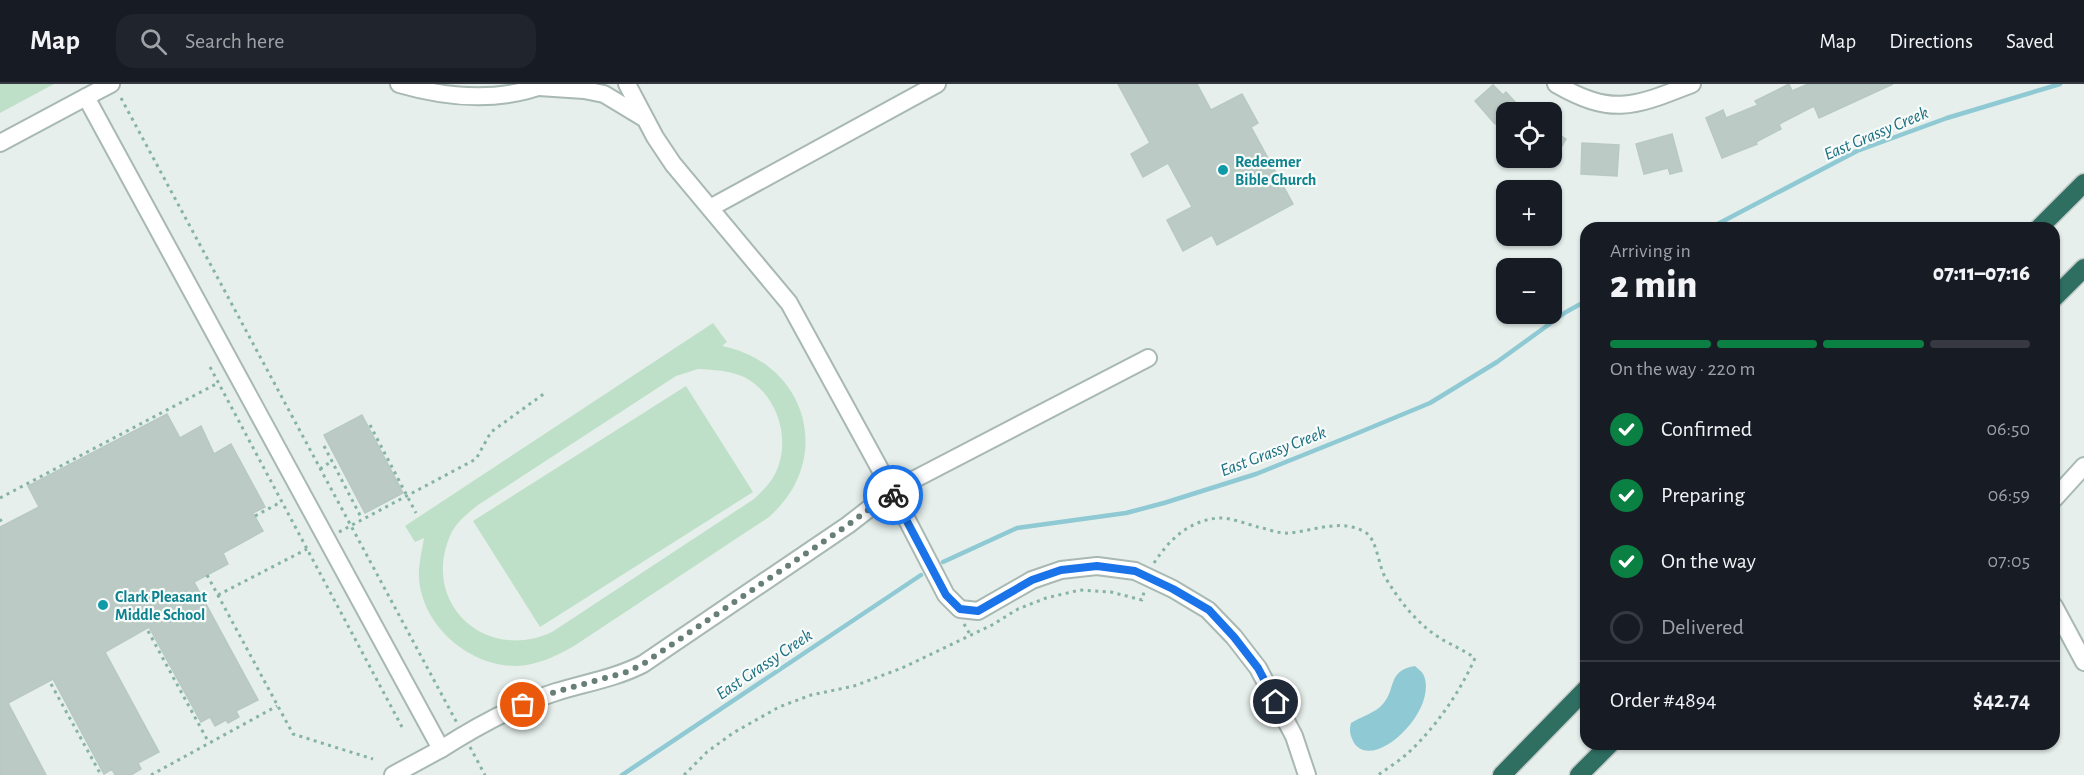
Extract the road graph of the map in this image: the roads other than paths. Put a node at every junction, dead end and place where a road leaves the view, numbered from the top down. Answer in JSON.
{"nodes":[{"id":1,"x":399,"y":84,"type":"edge"},
{"id":2,"x":627,"y":84,"type":"edge"},
{"id":3,"x":937,"y":84,"type":"edge"},
{"id":4,"x":1556,"y":84,"type":"edge"},
{"id":5,"x":1692,"y":84,"type":"edge"},
{"id":6,"x":542,"y":86,"type":"edge"},
{"id":7,"x":116,"y":91,"type":"edge"},
{"id":8,"x":86,"y":97,"type":"junction"},
{"id":9,"x":645,"y":118,"type":"junction"},
{"id":10,"x":0,"y":143,"type":"edge"},
{"id":11,"x":2084,"y":183,"type":"edge"},
{"id":12,"x":710,"y":208,"type":"junction"},
{"id":13,"x":2045,"y":222,"type":"edge"},
{"id":14,"x":2084,"y":268,"type":"edge"},
{"id":15,"x":2060,"y":292,"type":"edge"},
{"id":16,"x":1148,"y":358,"type":"dead end"},
{"id":17,"x":2084,"y":466,"type":"edge"},
{"id":18,"x":892,"y":492,"type":"junction"},
{"id":19,"x":2060,"y":492,"type":"edge"},
{"id":20,"x":2060,"y":617,"type":"edge"},
{"id":21,"x":2084,"y":662,"type":"edge"},
{"id":22,"x":1580,"y":695,"type":"edge"},
{"id":23,"x":441,"y":749,"type":"junction"},
{"id":24,"x":1604,"y":750,"type":"edge"},
{"id":25,"x":393,"y":775,"type":"edge"},
{"id":26,"x":1307,"y":775,"type":"edge"},
{"id":27,"x":1502,"y":775,"type":"edge"},
{"id":28,"x":1579,"y":775,"type":"edge"}],
"edges":[{"from":1,"to":6,"type":"street"},
{"from":2,"to":9,"type":"street"},
{"from":3,"to":12,"type":"street"},
{"from":4,"to":5,"type":"street"},
{"from":6,"to":9,"type":"street"},
{"from":7,"to":8,"type":"street"},
{"from":8,"to":10,"type":"street"},
{"from":8,"to":23,"type":"street"},
{"from":9,"to":12,"type":"street"},
{"from":11,"to":13,"type":"highway"},
{"from":12,"to":18,"type":"street"},
{"from":14,"to":15,"type":"highway"},
{"from":16,"to":18,"type":"street"},
{"from":17,"to":19,"type":"street"},
{"from":18,"to":23,"type":"street"},
{"from":18,"to":26,"type":"street"},
{"from":20,"to":21,"type":"street"},
{"from":22,"to":27,"type":"highway"},
{"from":23,"to":25,"type":"street"},
{"from":24,"to":28,"type":"highway"}]}
